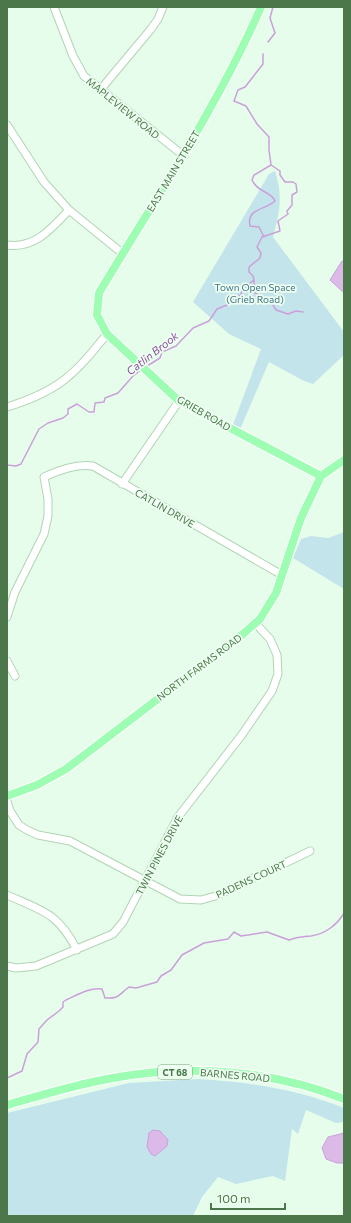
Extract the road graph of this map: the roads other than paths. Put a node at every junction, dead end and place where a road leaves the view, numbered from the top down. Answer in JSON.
{"nodes":[{"id":1,"x":54,"y":7,"type":"edge"},
{"id":2,"x":162,"y":7,"type":"edge"},
{"id":3,"x":261,"y":7,"type":"edge"},
{"id":4,"x":101,"y":89,"type":"junction"},
{"id":5,"x":7,"y":125,"type":"edge"},
{"id":6,"x":184,"y":156,"type":"junction"},
{"id":7,"x":69,"y":210,"type":"junction"},
{"id":8,"x":7,"y":245,"type":"edge"},
{"id":9,"x":122,"y":253,"type":"junction"},
{"id":10,"x":106,"y":334,"type":"junction"},
{"id":11,"x":180,"y":401,"type":"junction"},
{"id":12,"x":7,"y":407,"type":"edge"},
{"id":13,"x":344,"y":460,"type":"edge"},
{"id":14,"x":321,"y":476,"type":"junction"},
{"id":15,"x":122,"y":484,"type":"junction"},
{"id":16,"x":282,"y":575,"type":"junction"},
{"id":17,"x":7,"y":617,"type":"edge"},
{"id":18,"x":255,"y":623,"type":"junction"},
{"id":19,"x":7,"y":661,"type":"edge"},
{"id":20,"x":15,"y":676,"type":"dead end"},
{"id":21,"x":7,"y":796,"type":"edge"},
{"id":22,"x":7,"y":801,"type":"edge"},
{"id":23,"x":310,"y":851,"type":"dead end"},
{"id":24,"x":145,"y":880,"type":"junction"},
{"id":25,"x":7,"y":895,"type":"edge"},
{"id":26,"x":77,"y":950,"type":"junction"},
{"id":27,"x":7,"y":966,"type":"edge"},
{"id":28,"x":344,"y":1099,"type":"edge"},
{"id":29,"x":7,"y":1105,"type":"edge"}],
"edges":[{"from":1,"to":4,"type":"street","name":"MAPLEVIEW ROAD"},
{"from":2,"to":4,"type":"street"},
{"from":3,"to":6,"type":"main road","name":"EAST MAIN STREET"},
{"from":4,"to":6,"type":"street","name":"MAPLEVIEW ROAD"},
{"from":5,"to":7,"type":"street"},
{"from":6,"to":9,"type":"main road","name":"EAST MAIN STREET"},
{"from":7,"to":8,"type":"street"},
{"from":7,"to":9,"type":"street"},
{"from":9,"to":10,"type":"main road","name":"EAST MAIN STREET"},
{"from":10,"to":11,"type":"main road","name":"GRIEB ROAD"},
{"from":10,"to":12,"type":"street"},
{"from":11,"to":14,"type":"main road","name":"GRIEB ROAD"},
{"from":11,"to":15,"type":"street"},
{"from":13,"to":14,"type":"main road"},
{"from":14,"to":16,"type":"main road","name":"NORTH FARMS ROAD"},
{"from":15,"to":16,"type":"street","name":"CATLIN DRIVE"},
{"from":15,"to":17,"type":"street","name":"CATLIN DRIVE"},
{"from":16,"to":18,"type":"main road","name":"NORTH FARMS ROAD"},
{"from":18,"to":21,"type":"main road","name":"NORTH FARMS ROAD"},
{"from":18,"to":24,"type":"street","name":"TWIN PINES DRIVE"},
{"from":19,"to":20,"type":"street"},
{"from":22,"to":24,"type":"street","name":"PADENS COURT"},
{"from":23,"to":24,"type":"street","name":"PADENS COURT"},
{"from":24,"to":26,"type":"street","name":"TWIN PINES DRIVE"},
{"from":25,"to":26,"type":"street"},
{"from":26,"to":27,"type":"street","name":"TWIN PINES DRIVE"},
{"from":28,"to":29,"type":"main road","name":"BARNES ROAD","number":"CT 68"}]}
